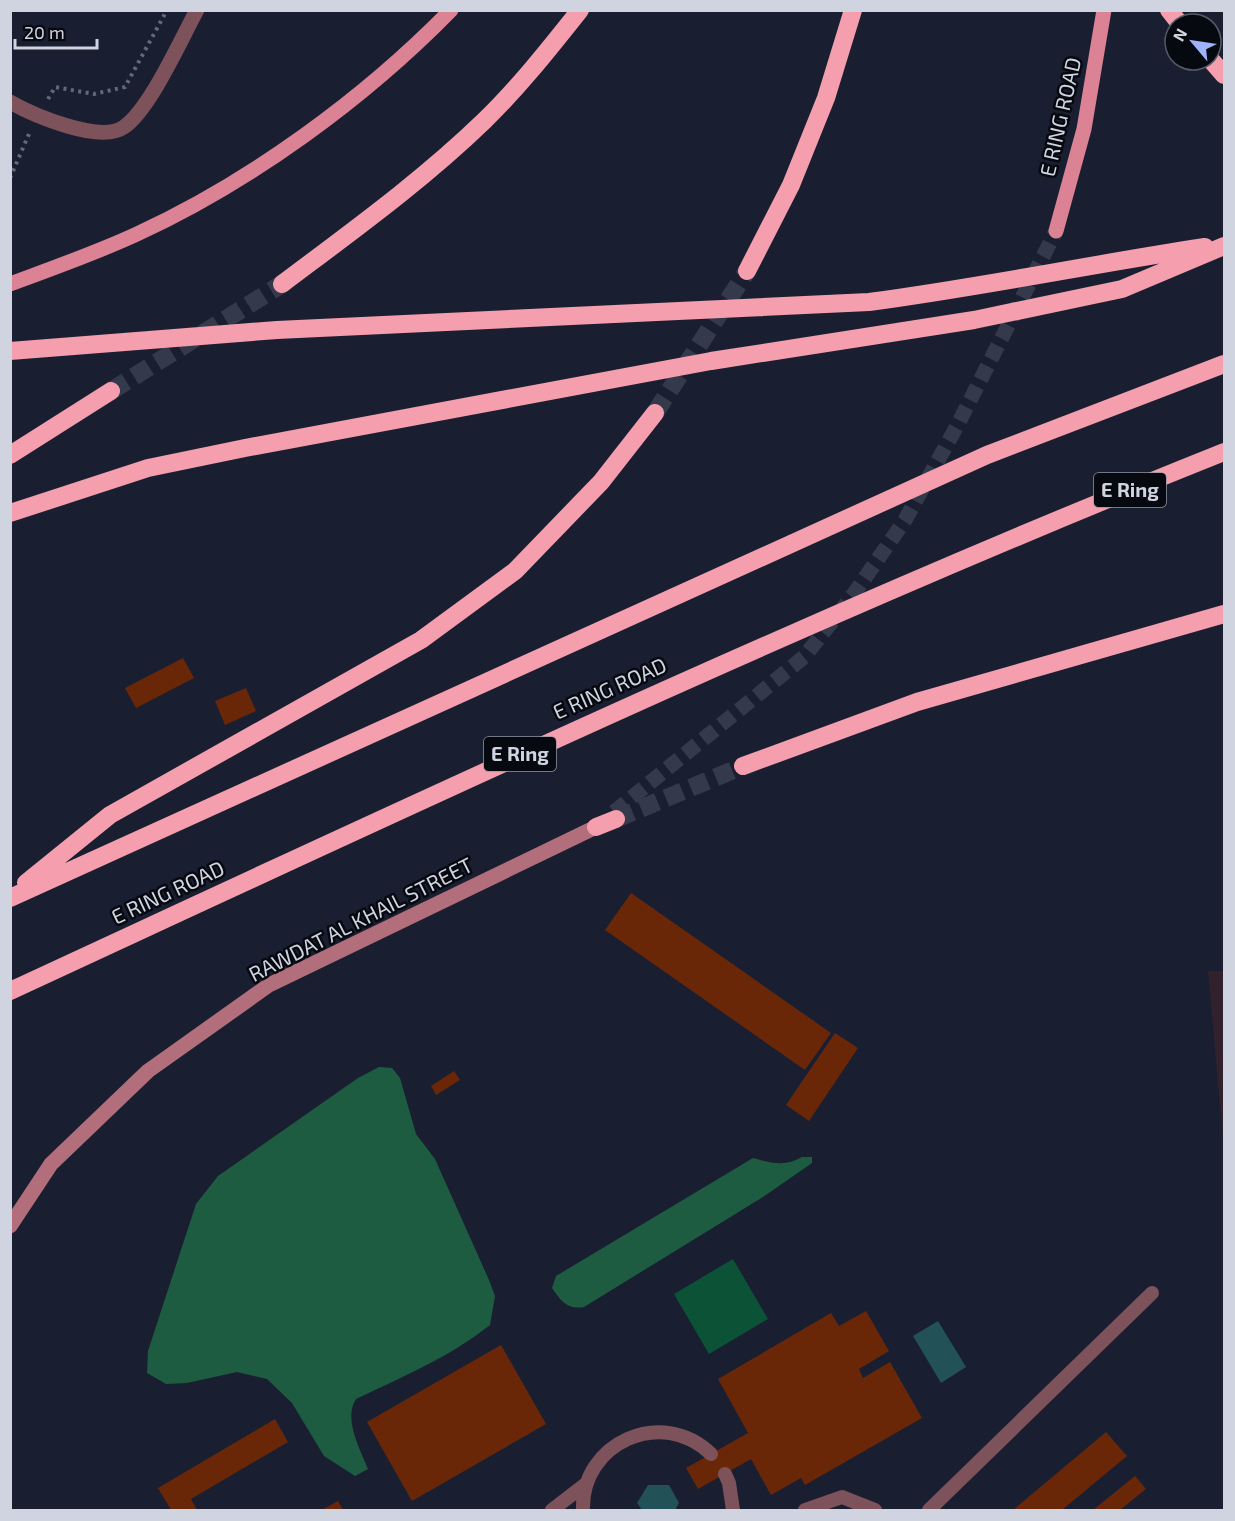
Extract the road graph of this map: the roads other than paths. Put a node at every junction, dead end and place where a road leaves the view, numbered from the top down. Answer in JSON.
{"nodes":[{"id":1,"x":197,"y":10,"type":"edge"},
{"id":2,"x":451,"y":10,"type":"edge"},
{"id":3,"x":580,"y":10,"type":"edge"},
{"id":4,"x":853,"y":10,"type":"edge"},
{"id":5,"x":1104,"y":10,"type":"edge"},
{"id":6,"x":10,"y":102,"type":"edge"},
{"id":7,"x":1056,"y":231,"type":"tunnel mouth"},
{"id":8,"x":1224,"y":245,"type":"edge"},
{"id":9,"x":747,"y":271,"type":"tunnel mouth"},
{"id":10,"x":10,"y":284,"type":"edge"},
{"id":11,"x":282,"y":284,"type":"tunnel mouth"},
{"id":12,"x":10,"y":351,"type":"edge"},
{"id":13,"x":1224,"y":364,"type":"edge"},
{"id":14,"x":111,"y":391,"type":"tunnel mouth"},
{"id":15,"x":655,"y":413,"type":"tunnel mouth"},
{"id":16,"x":1224,"y":452,"type":"edge"},
{"id":17,"x":10,"y":455,"type":"edge"},
{"id":18,"x":10,"y":513,"type":"edge"},
{"id":19,"x":1224,"y":614,"type":"edge"},
{"id":20,"x":743,"y":766,"type":"tunnel mouth"},
{"id":21,"x":615,"y":816,"type":"tunnel mouth"},
{"id":22,"x":596,"y":827,"type":"joint"},
{"id":23,"x":10,"y":897,"type":"edge"},
{"id":24,"x":10,"y":991,"type":"edge"},
{"id":25,"x":10,"y":1226,"type":"edge"},
{"id":26,"x":1152,"y":1293,"type":"dead end"},
{"id":27,"x":711,"y":1454,"type":"dead end"},
{"id":28,"x":725,"y":1474,"type":"dead end"},
{"id":29,"x":587,"y":1483,"type":"junction"},
{"id":30,"x":552,"y":1510,"type":"edge"},
{"id":31,"x":583,"y":1510,"type":"edge"},
{"id":32,"x":733,"y":1510,"type":"edge"},
{"id":33,"x":805,"y":1510,"type":"edge"},
{"id":34,"x":875,"y":1510,"type":"edge"},
{"id":35,"x":929,"y":1510,"type":"edge"}],
"edges":[{"from":1,"to":6,"type":"street"},
{"from":2,"to":10,"type":"main road"},
{"from":3,"to":11,"type":"highway"},
{"from":4,"to":9,"type":"highway"},
{"from":5,"to":7,"type":"main road","name":"E RING ROAD"},
{"from":8,"to":12,"type":"highway"},
{"from":8,"to":18,"type":"highway"},
{"from":13,"to":23,"type":"highway"},
{"from":14,"to":17,"type":"highway"},
{"from":15,"to":23,"type":"highway"},
{"from":16,"to":24,"type":"highway","name":"E RING ROAD","number":"E Ring"},
{"from":19,"to":20,"type":"highway"},
{"from":21,"to":22,"type":"highway"},
{"from":22,"to":25,"type":"street","name":"RAWDAT AL KHAIL STREET"},
{"from":26,"to":35,"type":"lane"},
{"from":27,"to":29,"type":"lane"},
{"from":28,"to":32,"type":"lane"},
{"from":29,"to":30,"type":"lane"},
{"from":29,"to":31,"type":"lane"},
{"from":33,"to":34,"type":"lane"}]}
